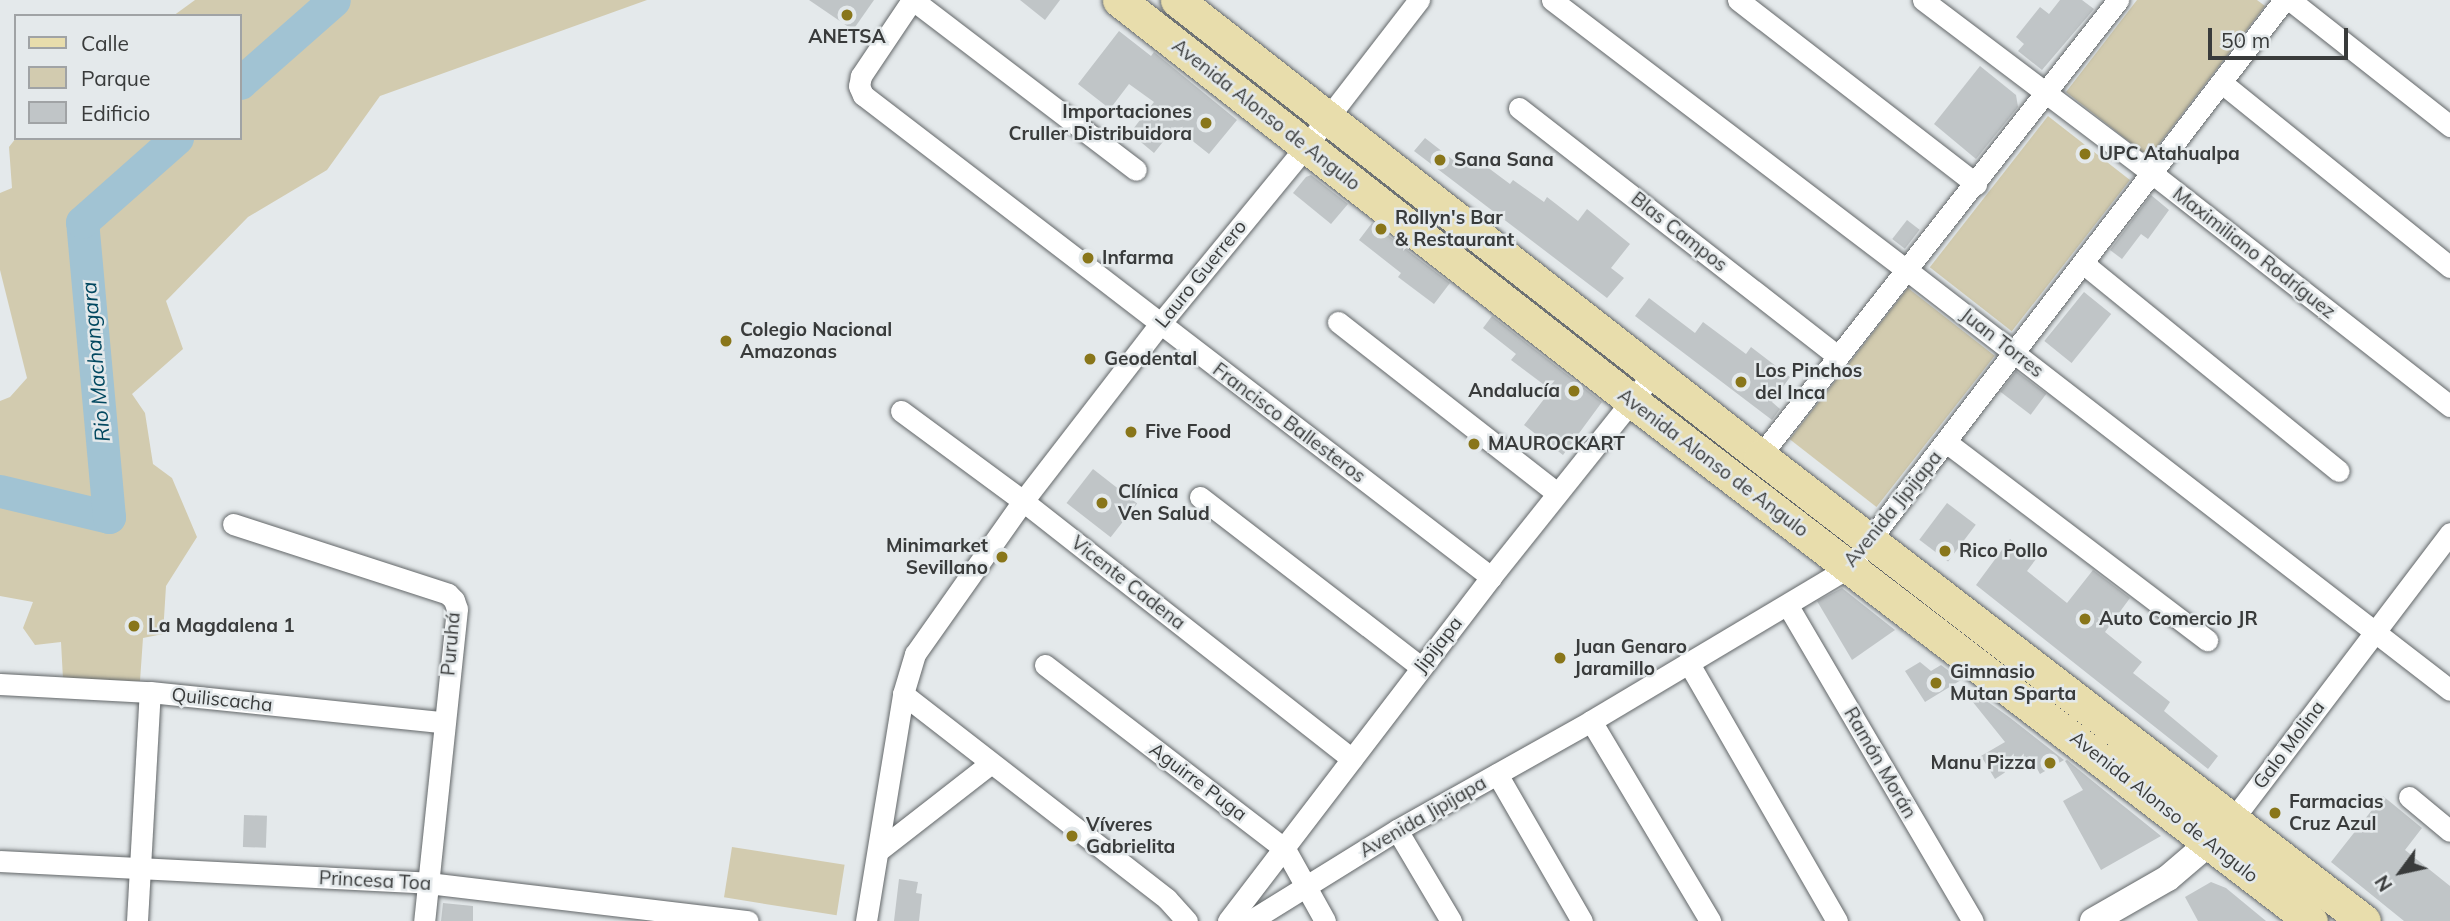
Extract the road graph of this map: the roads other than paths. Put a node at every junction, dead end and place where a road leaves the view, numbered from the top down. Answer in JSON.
{"nodes":[{"id":1,"x":913,"y":0,"type":"edge"},
{"id":2,"x":1119,"y":0,"type":"edge"},
{"id":3,"x":1177,"y":0,"type":"edge"},
{"id":4,"x":1419,"y":0,"type":"edge"},
{"id":5,"x":1552,"y":0,"type":"edge"},
{"id":6,"x":1738,"y":0,"type":"edge"},
{"id":7,"x":1923,"y":0,"type":"edge"},
{"id":8,"x":2284,"y":0,"type":"edge"},
{"id":9,"x":2290,"y":0,"type":"edge"},
{"id":10,"x":2110,"y":3,"type":"edge"},
{"id":11,"x":2222,"y":83,"type":"junction"},
{"id":12,"x":2045,"y":95,"type":"junction"},
{"id":13,"x":1519,"y":108,"type":"dead end"},
{"id":14,"x":1327,"y":119,"type":"junction"},
{"id":15,"x":2450,"y":126,"type":"edge"},
{"id":16,"x":1306,"y":146,"type":"junction"},
{"id":17,"x":1136,"y":170,"type":"dead end"},
{"id":18,"x":2153,"y":174,"type":"junction"},
{"id":19,"x":1976,"y":184,"type":"junction"},
{"id":20,"x":2084,"y":264,"type":"junction"},
{"id":21,"x":2450,"y":267,"type":"edge"},
{"id":22,"x":1907,"y":270,"type":"junction"},
{"id":23,"x":1338,"y":321,"type":"dead end"},
{"id":24,"x":1160,"y":324,"type":"junction"},
{"id":25,"x":2014,"y":353,"type":"junction"},
{"id":26,"x":1838,"y":356,"type":"junction"},
{"id":27,"x":1654,"y":373,"type":"junction"},
{"id":28,"x":1632,"y":401,"type":"junction"},
{"id":29,"x":2450,"y":406,"type":"edge"},
{"id":30,"x":901,"y":411,"type":"dead end"},
{"id":31,"x":1946,"y":442,"type":"junction"},
{"id":32,"x":1760,"y":456,"type":"junction"},
{"id":33,"x":2339,"y":471,"type":"dead end"},
{"id":34,"x":1557,"y":493,"type":"junction"},
{"id":35,"x":1200,"y":497,"type":"dead end"},
{"id":36,"x":1024,"y":502,"type":"junction"},
{"id":37,"x":233,"y":524,"type":"dead end"},
{"id":38,"x":2450,"y":533,"type":"edge"},
{"id":39,"x":1871,"y":539,"type":"junction"},
{"id":40,"x":1849,"y":567,"type":"junction"},
{"id":41,"x":1491,"y":577,"type":"junction"},
{"id":42,"x":1788,"y":606,"type":"junction"},
{"id":43,"x":2375,"y":630,"type":"junction"},
{"id":44,"x":2207,"y":640,"type":"dead end"},
{"id":45,"x":1688,"y":662,"type":"junction"},
{"id":46,"x":1045,"y":665,"type":"dead end"},
{"id":47,"x":1421,"y":667,"type":"junction"},
{"id":48,"x":0,"y":684,"type":"edge"},
{"id":49,"x":2450,"y":690,"type":"edge"},
{"id":50,"x":149,"y":692,"type":"junction"},
{"id":51,"x":903,"y":694,"type":"junction"},
{"id":52,"x":1591,"y":721,"type":"junction"},
{"id":53,"x":442,"y":722,"type":"junction"},
{"id":54,"x":1352,"y":759,"type":"junction"},
{"id":55,"x":991,"y":763,"type":"junction"},
{"id":56,"x":1497,"y":774,"type":"junction"},
{"id":57,"x":2409,"y":797,"type":"dead end"},
{"id":58,"x":1396,"y":830,"type":"junction"},
{"id":59,"x":2450,"y":831,"type":"edge"},
{"id":60,"x":2222,"y":832,"type":"junction"},
{"id":61,"x":1286,"y":849,"type":"junction"},
{"id":62,"x":878,"y":851,"type":"junction"},
{"id":63,"x":0,"y":861,"type":"edge"},
{"id":64,"x":142,"y":869,"type":"junction"},
{"id":65,"x":428,"y":883,"type":"junction"},
{"id":66,"x":1306,"y":888,"type":"junction"},
{"id":67,"x":703,"y":918,"type":"edge"},
{"id":68,"x":137,"y":921,"type":"edge"},
{"id":69,"x":424,"y":921,"type":"edge"},
{"id":70,"x":748,"y":921,"type":"edge"},
{"id":71,"x":866,"y":921,"type":"edge"},
{"id":72,"x":1187,"y":921,"type":"edge"},
{"id":73,"x":1228,"y":921,"type":"edge"},
{"id":74,"x":1251,"y":921,"type":"edge"},
{"id":75,"x":1325,"y":921,"type":"edge"},
{"id":76,"x":1451,"y":921,"type":"edge"},
{"id":77,"x":1582,"y":921,"type":"edge"},
{"id":78,"x":1710,"y":921,"type":"edge"},
{"id":79,"x":1838,"y":921,"type":"edge"},
{"id":80,"x":1973,"y":921,"type":"edge"},
{"id":81,"x":2093,"y":921,"type":"edge"},
{"id":82,"x":2311,"y":921,"type":"edge"},
{"id":83,"x":2364,"y":921,"type":"edge"}],
"edges":[{"from":1,"to":17,"type":"street"},
{"from":1,"to":24,"type":"street","name":"Francisco Ballesteros"},
{"from":2,"to":16,"type":"main road","name":"Avenida Alonso de Angulo"},
{"from":3,"to":14,"type":"main road","name":"Avenida Alonso de Angulo"},
{"from":4,"to":14,"type":"street","name":"Lauro Guerrero"},
{"from":5,"to":22,"type":"street","name":"Juan Torres"},
{"from":6,"to":19,"type":"street"},
{"from":7,"to":12,"type":"street","name":"Maximiliano Rodríguez"},
{"from":8,"to":11,"type":"street","name":"Avenida Jipijapa"},
{"from":9,"to":15,"type":"street"},
{"from":10,"to":12,"type":"street"},
{"from":11,"to":18,"type":"street","name":"Avenida Jipijapa"},
{"from":11,"to":21,"type":"street"},
{"from":12,"to":18,"type":"street","name":"Maximiliano Rodríguez"},
{"from":12,"to":19,"type":"street"},
{"from":13,"to":26,"type":"street","name":"Blas Campos"},
{"from":14,"to":16,"type":"street","name":"Lauro Guerrero"},
{"from":14,"to":27,"type":"main road","name":"Avenida Alonso de Angulo"},
{"from":16,"to":24,"type":"street","name":"Lauro Guerrero"},
{"from":16,"to":28,"type":"main road","name":"Avenida Alonso de Angulo"},
{"from":18,"to":20,"type":"street","name":"Avenida Jipijapa"},
{"from":18,"to":29,"type":"street","name":"Maximiliano Rodríguez"},
{"from":19,"to":22,"type":"street"},
{"from":20,"to":25,"type":"street","name":"Avenida Jipijapa"},
{"from":20,"to":33,"type":"street"},
{"from":22,"to":25,"type":"street","name":"Juan Torres"},
{"from":22,"to":26,"type":"street"},
{"from":23,"to":34,"type":"street"},
{"from":24,"to":36,"type":"street","name":"Lauro Guerrero"},
{"from":24,"to":41,"type":"street","name":"Francisco Ballesteros"},
{"from":25,"to":31,"type":"street","name":"Avenida Jipijapa"},
{"from":25,"to":43,"type":"street","name":"Juan Torres"},
{"from":26,"to":32,"type":"street"},
{"from":27,"to":28,"type":"street","name":"Jipijapa"},
{"from":27,"to":32,"type":"main road","name":"Avenida Alonso de Angulo"},
{"from":28,"to":34,"type":"street","name":"Jipijapa"},
{"from":28,"to":40,"type":"main road","name":"Avenida Alonso de Angulo"},
{"from":30,"to":36,"type":"street","name":"Vicente Cadena"},
{"from":31,"to":39,"type":"street","name":"Avenida Jipijapa"},
{"from":31,"to":44,"type":"street"},
{"from":32,"to":39,"type":"main road","name":"Avenida Alonso de Angulo"},
{"from":34,"to":41,"type":"street","name":"Jipijapa"},
{"from":35,"to":47,"type":"street"},
{"from":36,"to":51,"type":"street","name":"Lauro Guerrero"},
{"from":36,"to":54,"type":"street","name":"Vicente Cadena"},
{"from":37,"to":53,"type":"street","name":"Puruhá"},
{"from":38,"to":43,"type":"street","name":"Galo Molina"},
{"from":39,"to":40,"type":"street","name":"Avenida Jipijapa"},
{"from":39,"to":60,"type":"main road","name":"Avenida Alonso de Angulo"},
{"from":40,"to":42,"type":"street","name":"Avenida Jipijapa"},
{"from":40,"to":60,"type":"main road","name":"Avenida Alonso de Angulo"},
{"from":41,"to":47,"type":"street","name":"Jipijapa"},
{"from":42,"to":45,"type":"street","name":"Avenida Jipijapa"},
{"from":42,"to":80,"type":"street","name":"Ramón Morán"},
{"from":43,"to":49,"type":"street","name":"Juan Torres"},
{"from":43,"to":60,"type":"street","name":"Galo Molina"},
{"from":45,"to":52,"type":"street","name":"Avenida Jipijapa"},
{"from":45,"to":79,"type":"street"},
{"from":46,"to":61,"type":"street","name":"Aguirre Puga"},
{"from":47,"to":54,"type":"street","name":"Jipijapa"},
{"from":48,"to":50,"type":"street","name":"Quiliscacha"},
{"from":50,"to":53,"type":"street","name":"Quiliscacha"},
{"from":50,"to":64,"type":"street"},
{"from":51,"to":55,"type":"street"},
{"from":51,"to":62,"type":"street","name":"Lauro Guerrero"},
{"from":52,"to":56,"type":"street","name":"Avenida Jipijapa"},
{"from":52,"to":78,"type":"street"},
{"from":53,"to":65,"type":"street","name":"Puruhá"},
{"from":54,"to":61,"type":"street","name":"Jipijapa"},
{"from":55,"to":62,"type":"street"},
{"from":55,"to":72,"type":"street"},
{"from":56,"to":58,"type":"street","name":"Avenida Jipijapa"},
{"from":56,"to":77,"type":"street"},
{"from":57,"to":59,"type":"street"},
{"from":58,"to":66,"type":"street","name":"Avenida Jipijapa"},
{"from":58,"to":76,"type":"street"},
{"from":60,"to":81,"type":"street","name":"Galo Molina"},
{"from":60,"to":82,"type":"main road","name":"Avenida Alonso de Angulo"},
{"from":60,"to":83,"type":"main road","name":"Avenida Alonso de Angulo"},
{"from":61,"to":66,"type":"street","name":"Aguirre Puga"},
{"from":61,"to":73,"type":"street","name":"Jipijapa"},
{"from":62,"to":71,"type":"street","name":"Lauro Guerrero"},
{"from":63,"to":64,"type":"street","name":"Princesa Toa"},
{"from":64,"to":65,"type":"street","name":"Princesa Toa"},
{"from":64,"to":68,"type":"street"},
{"from":65,"to":67,"type":"street","name":"Princesa Toa"},
{"from":65,"to":69,"type":"street","name":"Puruhá"},
{"from":66,"to":74,"type":"street","name":"Avenida Jipijapa"},
{"from":66,"to":75,"type":"street","name":"Aguirre Puga"},
{"from":67,"to":70,"type":"street","name":"Princesa Toa"}]}
